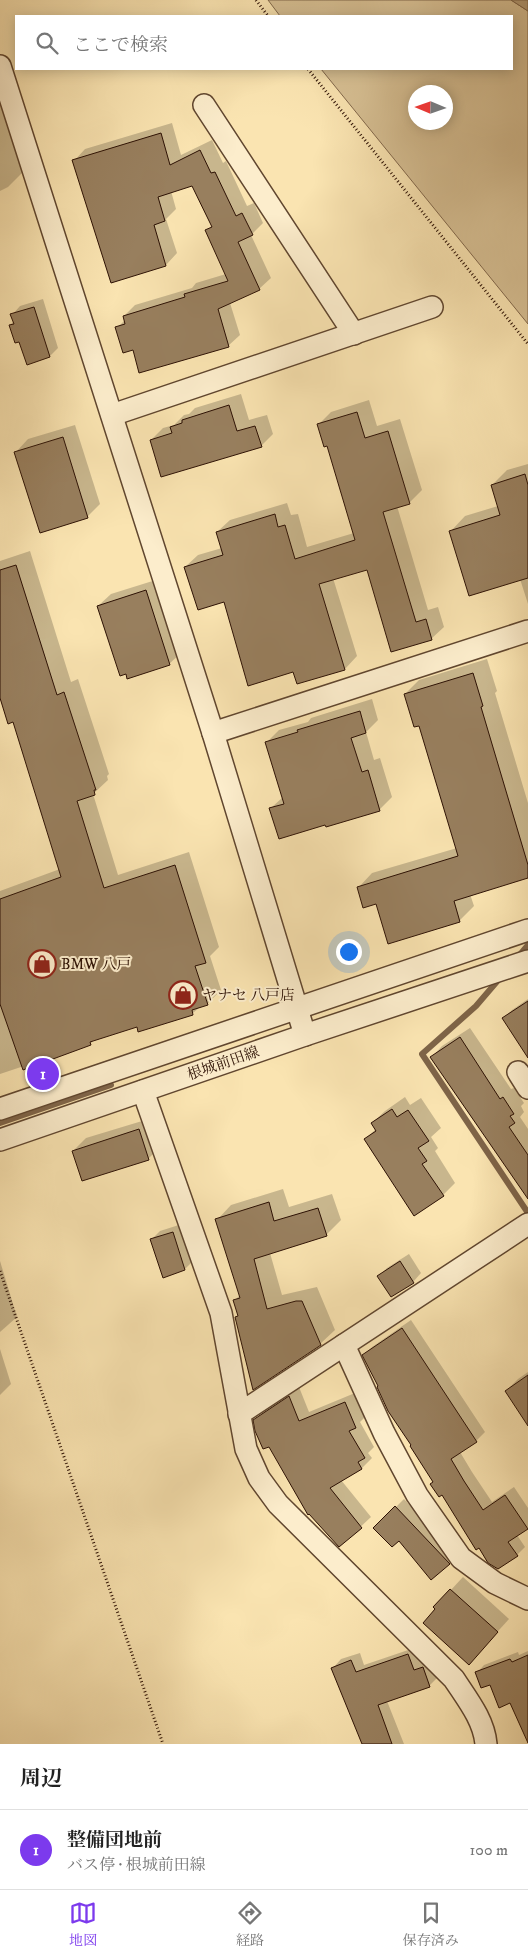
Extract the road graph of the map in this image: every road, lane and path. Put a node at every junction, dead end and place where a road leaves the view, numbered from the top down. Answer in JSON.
{"nodes":[{"id":1,"x":256,"y":0,"type":"edge"},
{"id":2,"x":267,"y":15,"type":"edge"},
{"id":3,"x":0,"y":66,"type":"edge"},
{"id":4,"x":309,"y":70,"type":"edge"},
{"id":5,"x":204,"y":105,"type":"dead end"},
{"id":6,"x":432,"y":307,"type":"dead end"},
{"id":7,"x":354,"y":334,"type":"junction"},
{"id":8,"x":528,"y":344,"type":"edge"},
{"id":9,"x":112,"y":415,"type":"junction"},
{"id":10,"x":528,"y":631,"type":"edge"},
{"id":11,"x":213,"y":733,"type":"junction"},
{"id":12,"x":528,"y":930,"type":"edge"},
{"id":13,"x":528,"y":961,"type":"edge"},
{"id":14,"x":298,"y":1009,"type":"junction"},
{"id":15,"x":305,"y":1035,"type":"junction"},
{"id":16,"x":143,"y":1091,"type":"junction"},
{"id":17,"x":0,"y":1109,"type":"edge"},
{"id":18,"x":0,"y":1140,"type":"edge"},
{"id":19,"x":528,"y":1224,"type":"edge"},
{"id":20,"x":0,"y":1271,"type":"edge"},
{"id":21,"x":344,"y":1345,"type":"junction"},
{"id":22,"x":239,"y":1414,"type":"junction"},
{"id":23,"x":528,"y":1599,"type":"edge"},
{"id":24,"x":163,"y":1744,"type":"edge"},
{"id":25,"x":486,"y":1744,"type":"edge"}],
"edges":[{"from":1,"to":2,"type":"path"},
{"from":3,"to":9,"type":"street"},
{"from":4,"to":8,"type":"path"},
{"from":5,"to":7,"type":"street"},
{"from":6,"to":7,"type":"street"},
{"from":7,"to":9,"type":"street"},
{"from":9,"to":11,"type":"street"},
{"from":10,"to":11,"type":"street"},
{"from":11,"to":14,"type":"street"},
{"from":12,"to":14,"type":"street","name":"根城前田線"},
{"from":13,"to":15,"type":"street","name":"根城前田線"},
{"from":14,"to":15,"type":"street"},
{"from":14,"to":17,"type":"street","name":"根城前田線"},
{"from":15,"to":16,"type":"street","name":"根城前田線"},
{"from":16,"to":18,"type":"street","name":"根城前田線"},
{"from":16,"to":22,"type":"street"},
{"from":19,"to":21,"type":"street"},
{"from":20,"to":24,"type":"path"},
{"from":21,"to":22,"type":"street"},
{"from":21,"to":23,"type":"street"},
{"from":22,"to":25,"type":"street"}]}
